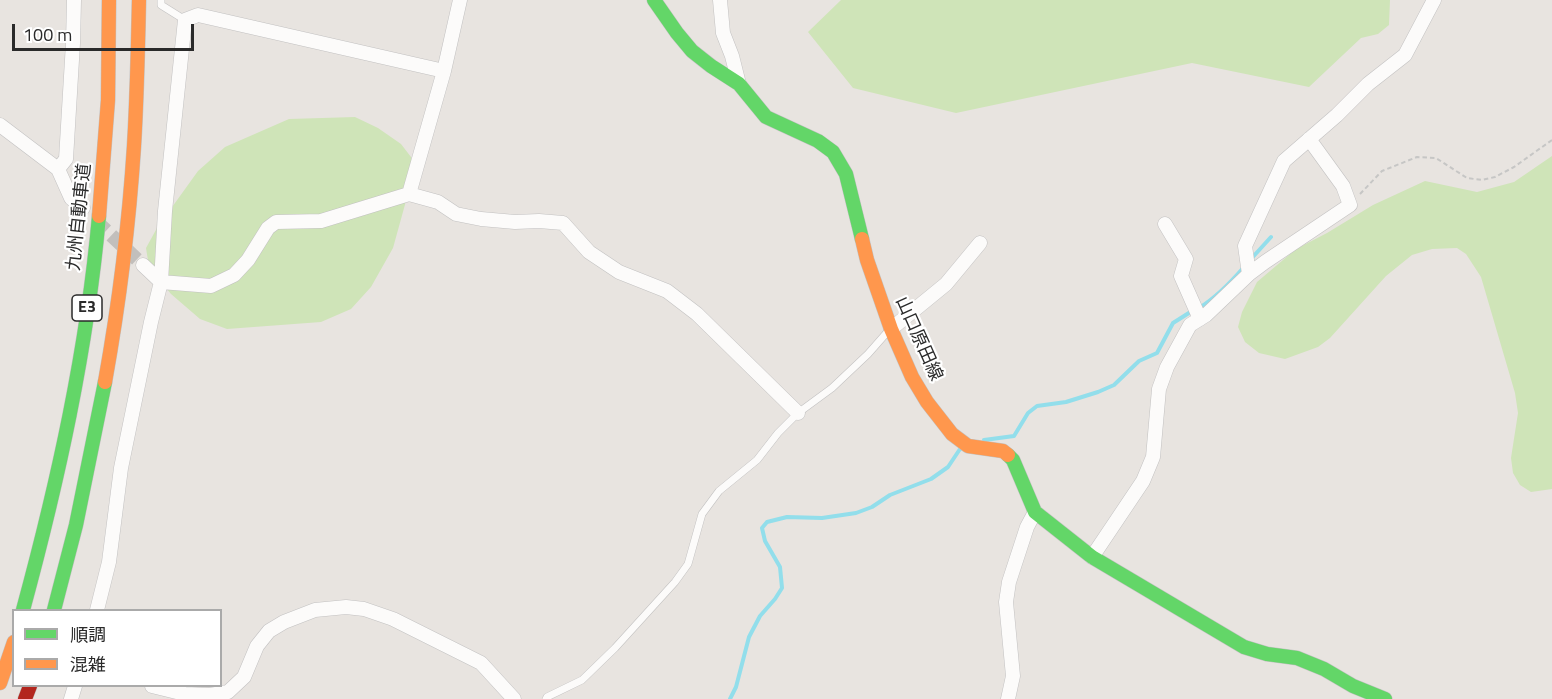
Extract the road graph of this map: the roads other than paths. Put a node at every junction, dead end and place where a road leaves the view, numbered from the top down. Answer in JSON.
{"nodes":[{"id":1,"x":74,"y":0,"type":"edge"},
{"id":2,"x":109,"y":0,"type":"edge"},
{"id":3,"x":139,"y":0,"type":"edge"},
{"id":4,"x":161,"y":0,"type":"edge"},
{"id":5,"x":460,"y":0,"type":"edge"},
{"id":6,"x":654,"y":0,"type":"edge"},
{"id":7,"x":720,"y":0,"type":"edge"},
{"id":8,"x":1434,"y":0,"type":"edge"},
{"id":9,"x":185,"y":20,"type":"junction"},
{"id":10,"x":444,"y":71,"type":"junction"},
{"id":11,"x":740,"y":84,"type":"junction"},
{"id":12,"x":0,"y":125,"type":"edge"},
{"id":13,"x":1310,"y":139,"type":"junction"},
{"id":14,"x":58,"y":169,"type":"junction"},
{"id":15,"x":410,"y":194,"type":"junction"},
{"id":16,"x":83,"y":208,"type":"dead end"},
{"id":17,"x":1165,"y":224,"type":"dead end"},
{"id":18,"x":980,"y":243,"type":"dead end"},
{"id":19,"x":143,"y":265,"type":"tunnel mouth"},
{"id":20,"x":1249,"y":274,"type":"junction"},
{"id":21,"x":161,"y":282,"type":"junction"},
{"id":22,"x":1200,"y":319,"type":"junction"},
{"id":23,"x":891,"y":328,"type":"junction"},
{"id":24,"x":798,"y":413,"type":"junction"},
{"id":25,"x":1035,"y":512,"type":"junction"},
{"id":26,"x":1092,"y":557,"type":"junction"},
{"id":27,"x":23,"y":609,"type":"edge"},
{"id":28,"x":54,"y":609,"type":"edge"},
{"id":29,"x":97,"y":609,"type":"edge"},
{"id":30,"x":12,"y":648,"type":"edge"},
{"id":31,"x":0,"y":683,"type":"edge"},
{"id":32,"x":156,"y":687,"type":"edge"},
{"id":33,"x":514,"y":699,"type":"edge"},
{"id":34,"x":546,"y":699,"type":"edge"},
{"id":35,"x":1008,"y":699,"type":"edge"},
{"id":36,"x":1385,"y":699,"type":"edge"}],
"edges":[{"from":1,"to":14,"type":"street"},
{"from":2,"to":27,"type":"main road","name":"九州自動車道","number":"E3"},
{"from":3,"to":28,"type":"main road","number":"E3"},
{"from":4,"to":9,"type":"lane"},
{"from":5,"to":10,"type":"street"},
{"from":6,"to":11,"type":"main road","name":"山口原田線"},
{"from":7,"to":11,"type":"street"},
{"from":8,"to":13,"type":"street"},
{"from":9,"to":10,"type":"street"},
{"from":9,"to":21,"type":"street"},
{"from":10,"to":15,"type":"street"},
{"from":11,"to":23,"type":"main road","name":"山口原田線"},
{"from":12,"to":14,"type":"street"},
{"from":13,"to":20,"type":"street"},
{"from":13,"to":20,"type":"street"},
{"from":14,"to":16,"type":"street"},
{"from":15,"to":21,"type":"street"},
{"from":15,"to":24,"type":"street"},
{"from":17,"to":22,"type":"street"},
{"from":18,"to":23,"type":"street"},
{"from":19,"to":21,"type":"street"},
{"from":20,"to":22,"type":"street"},
{"from":21,"to":29,"type":"street"},
{"from":22,"to":26,"type":"street"},
{"from":23,"to":24,"type":"lane"},
{"from":23,"to":25,"type":"main road","name":"山口原田線"},
{"from":24,"to":34,"type":"lane"},
{"from":25,"to":26,"type":"main road","name":"山口原田線"},
{"from":25,"to":35,"type":"street"},
{"from":26,"to":36,"type":"main road","name":"山口原田線"},
{"from":30,"to":31,"type":"main road"},
{"from":32,"to":33,"type":"street"}]}
